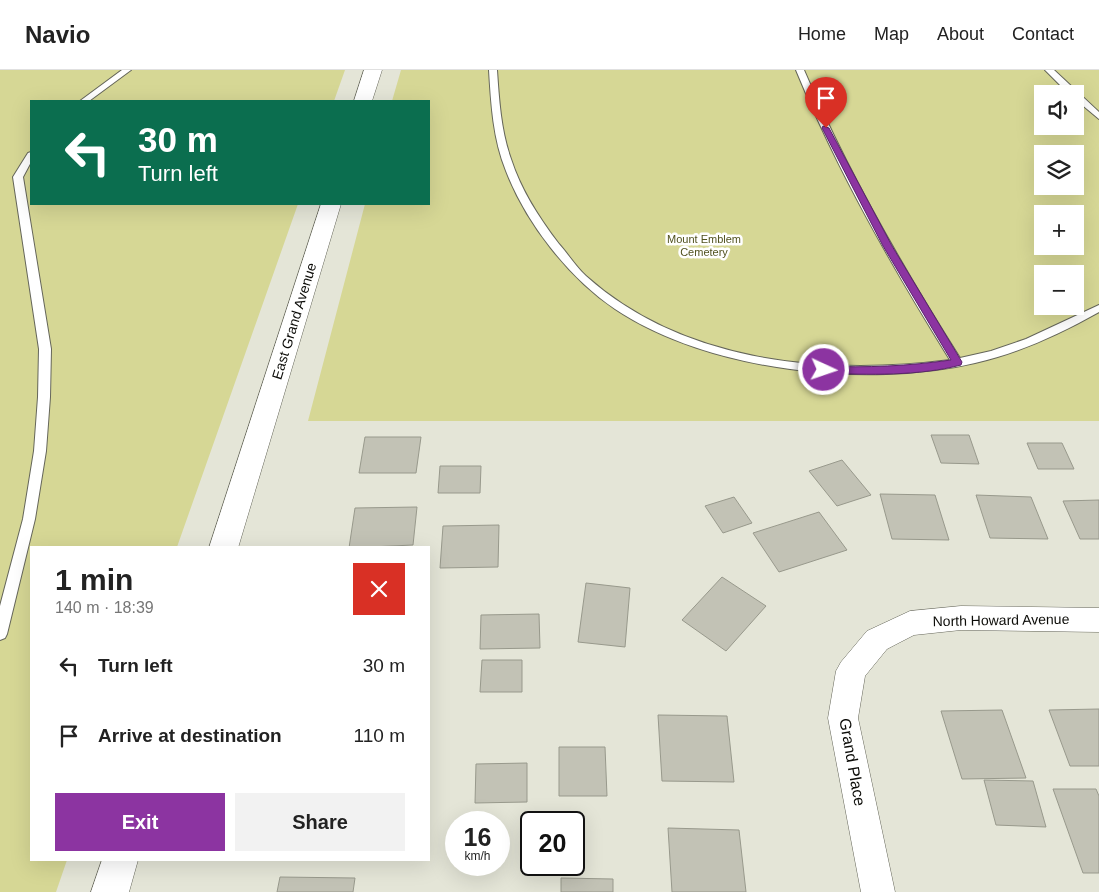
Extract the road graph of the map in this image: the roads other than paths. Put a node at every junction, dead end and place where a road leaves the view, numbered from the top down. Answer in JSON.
{"nodes":[{"id":1,"x":127,"y":70,"type":"edge"},
{"id":2,"x":373,"y":70,"type":"edge"},
{"id":3,"x":493,"y":70,"type":"edge"},
{"id":4,"x":800,"y":70,"type":"edge"},
{"id":5,"x":1049,"y":70,"type":"edge"},
{"id":6,"x":1065,"y":85,"type":"edge"},
{"id":7,"x":85,"y":100,"type":"edge"},
{"id":8,"x":363,"y":100,"type":"edge"},
{"id":9,"x":1084,"y":103,"type":"edge"},
{"id":10,"x":1099,"y":116,"type":"edge"},
{"id":11,"x":30,"y":157,"type":"edge"},
{"id":12,"x":331,"y":205,"type":"edge"},
{"id":13,"x":1099,"y":308,"type":"edge"},
{"id":14,"x":957,"y":362,"type":"junction"},
{"id":15,"x":224,"y":546,"type":"edge"},
{"id":16,"x":1099,"y":620,"type":"edge"},
{"id":17,"x":0,"y":634,"type":"edge"},
{"id":18,"x":877,"y":640,"type":"joint"},
{"id":19,"x":120,"y":861,"type":"edge"},
{"id":20,"x":110,"y":892,"type":"edge"},
{"id":21,"x":878,"y":892,"type":"edge"}],
"edges":[{"from":1,"to":7,"type":"lane"},
{"from":2,"to":8,"type":"main road"},
{"from":3,"to":14,"type":"lane"},
{"from":4,"to":14,"type":"lane"},
{"from":5,"to":6,"type":"lane"},
{"from":9,"to":10,"type":"lane"},
{"from":11,"to":17,"type":"lane"},
{"from":12,"to":15,"type":"main road","name":"East Grand Avenue"},
{"from":13,"to":14,"type":"lane"},
{"from":16,"to":18,"type":"street","name":"North Howard Avenue"},
{"from":18,"to":21,"type":"street","name":"Grand Place"},
{"from":19,"to":20,"type":"main road"}]}
